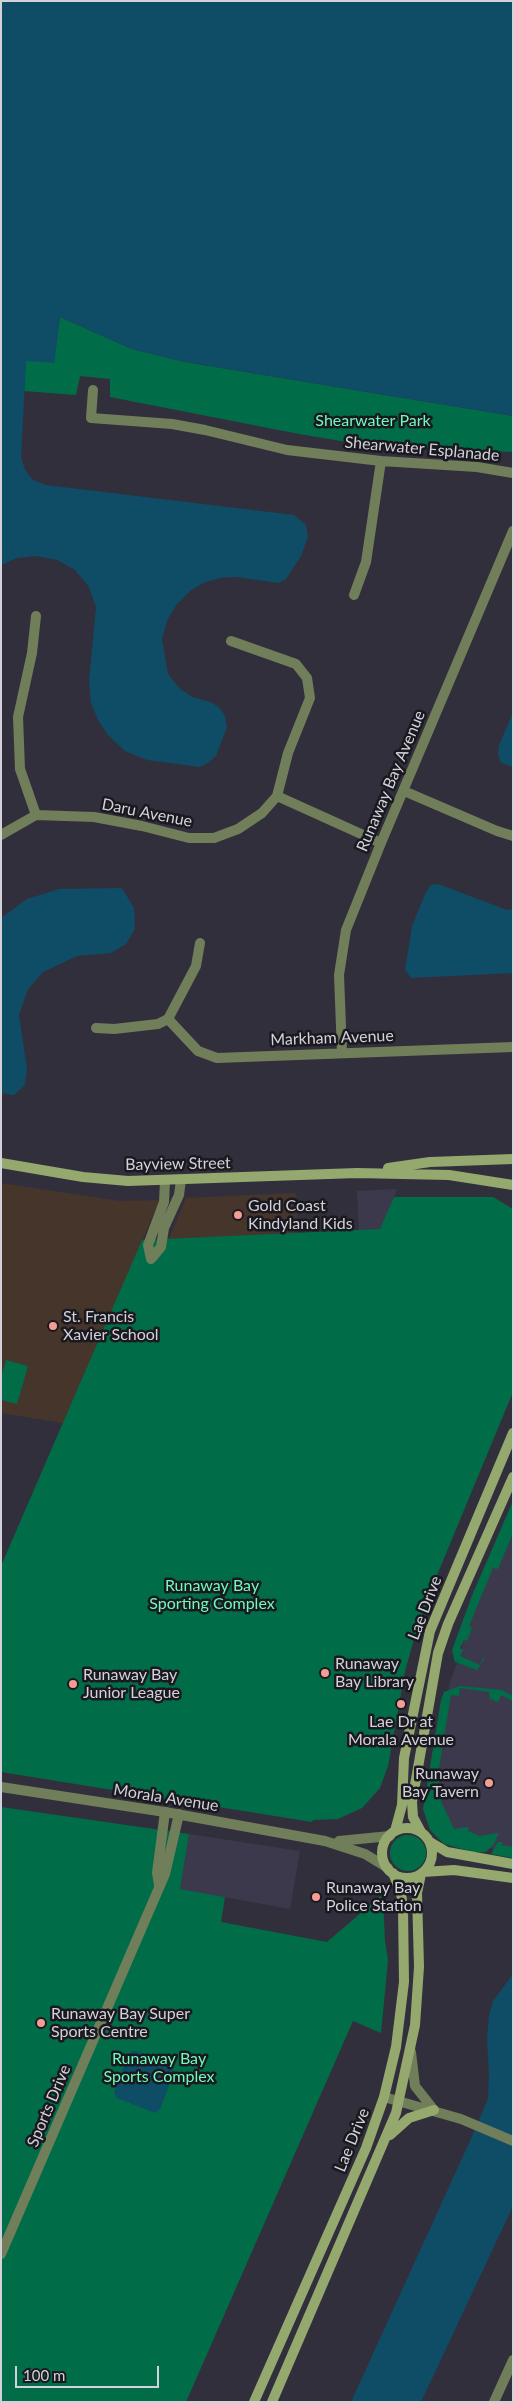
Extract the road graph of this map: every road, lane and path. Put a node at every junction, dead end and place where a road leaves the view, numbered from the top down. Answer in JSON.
{"nodes":[{"id":1,"x":93,"y":390,"type":"dead end"},
{"id":2,"x":381,"y":461,"type":"junction"},
{"id":3,"x":513,"y":473,"type":"edge"},
{"id":4,"x":513,"y":531,"type":"edge"},
{"id":5,"x":354,"y":594,"type":"dead end"},
{"id":6,"x":36,"y":616,"type":"dead end"},
{"id":7,"x":231,"y":641,"type":"dead end"},
{"id":8,"x":404,"y":791,"type":"junction"},
{"id":9,"x":277,"y":796,"type":"junction"},
{"id":10,"x":36,"y":815,"type":"junction"},
{"id":11,"x":1,"y":835,"type":"edge"},
{"id":12,"x":513,"y":836,"type":"edge"},
{"id":13,"x":381,"y":843,"type":"junction"},
{"id":14,"x":200,"y":942,"type":"dead end"},
{"id":15,"x":168,"y":1019,"type":"junction"},
{"id":16,"x":96,"y":1028,"type":"dead end"},
{"id":17,"x":513,"y":1046,"type":"edge"},
{"id":18,"x":342,"y":1053,"type":"junction"},
{"id":19,"x":513,"y":1159,"type":"edge"},
{"id":20,"x":1,"y":1164,"type":"edge"},
{"id":21,"x":357,"y":1173,"type":"junction"},
{"id":22,"x":181,"y":1180,"type":"junction"},
{"id":23,"x":165,"y":1181,"type":"junction"},
{"id":24,"x":513,"y":1185,"type":"edge"},
{"id":25,"x":513,"y":1433,"type":"edge"},
{"id":26,"x":513,"y":1477,"type":"edge"},
{"id":27,"x":1,"y":1787,"type":"edge"},
{"id":28,"x":165,"y":1812,"type":"junction"},
{"id":29,"x":179,"y":1814,"type":"junction"},
{"id":30,"x":421,"y":1832,"type":"junction"},
{"id":31,"x":392,"y":1833,"type":"junction"},
{"id":32,"x":325,"y":1841,"type":"junction"},
{"id":33,"x":430,"y":1842,"type":"junction"},
{"id":34,"x":513,"y":1864,"type":"edge"},
{"id":35,"x":390,"y":1871,"type":"junction"},
{"id":36,"x":422,"y":1873,"type":"junction"},
{"id":37,"x":513,"y":1878,"type":"edge"},
{"id":38,"x":159,"y":1886,"type":"junction"},
{"id":39,"x":411,"y":2051,"type":"junction"},
{"id":40,"x":384,"y":2097,"type":"junction"},
{"id":41,"x":400,"y":2101,"type":"junction"},
{"id":42,"x":434,"y":2110,"type":"junction"},
{"id":43,"x":387,"y":2138,"type":"junction"},
{"id":44,"x":513,"y":2141,"type":"edge"},
{"id":45,"x":1,"y":2254,"type":"edge"},
{"id":46,"x":513,"y":2360,"type":"edge"},
{"id":47,"x":254,"y":2402,"type":"edge"},
{"id":48,"x":272,"y":2402,"type":"edge"},
{"id":49,"x":494,"y":2402,"type":"edge"}],
"edges":[{"from":1,"to":2,"type":"street","name":"Shearwater Esplanade"},
{"from":2,"to":3,"type":"street","name":"Shearwater Esplanade"},
{"from":2,"to":5,"type":"street"},
{"from":4,"to":8,"type":"street","name":"Runaway Bay Avenue"},
{"from":6,"to":10,"type":"street"},
{"from":7,"to":9,"type":"street","name":"Daru Avenue"},
{"from":8,"to":12,"type":"street"},
{"from":8,"to":13,"type":"street","name":"Runaway Bay Avenue"},
{"from":9,"to":10,"type":"street","name":"Daru Avenue"},
{"from":9,"to":13,"type":"street"},
{"from":10,"to":11,"type":"street"},
{"from":13,"to":18,"type":"street","name":"Runaway Bay Avenue"},
{"from":14,"to":15,"type":"street"},
{"from":15,"to":16,"type":"street"},
{"from":15,"to":18,"type":"street","name":"Markham Avenue"},
{"from":17,"to":18,"type":"street","name":"Markham Avenue"},
{"from":19,"to":21,"type":"main road","name":"Bayview Street"},
{"from":20,"to":23,"type":"main road","name":"Bayview Street"},
{"from":21,"to":22,"type":"main road","name":"Bayview Street"},
{"from":21,"to":24,"type":"main road","name":"Bayview Street"},
{"from":22,"to":23,"type":"main road","name":"Bayview Street"},
{"from":22,"to":23,"type":"street"},
{"from":25,"to":31,"type":"main road","name":"Lae Drive"},
{"from":26,"to":30,"type":"main road","name":"Lae Drive"},
{"from":27,"to":28,"type":"street","name":"Morala Avenue"},
{"from":28,"to":29,"type":"street","name":"Morala Avenue"},
{"from":28,"to":38,"type":"street","name":"Sports Drive"},
{"from":29,"to":32,"type":"street","name":"Morala Avenue"},
{"from":29,"to":38,"type":"street","name":"Sports Drive"},
{"from":30,"to":31,"type":"main road"},
{"from":30,"to":33,"type":"main road"},
{"from":31,"to":32,"type":"street","name":"Morala Avenue"},
{"from":31,"to":35,"type":"main road"},
{"from":32,"to":35,"type":"street","name":"Morala Avenue"},
{"from":33,"to":34,"type":"main road"},
{"from":33,"to":36,"type":"main road"},
{"from":35,"to":36,"type":"main road"},
{"from":35,"to":40,"type":"main road","name":"Lae Drive"},
{"from":36,"to":37,"type":"main road"},
{"from":36,"to":39,"type":"main road","name":"Lae Drive"},
{"from":38,"to":45,"type":"street","name":"Sports Drive"},
{"from":39,"to":41,"type":"main road","name":"Lae Drive"},
{"from":39,"to":42,"type":"street"},
{"from":40,"to":41,"type":"street"},
{"from":40,"to":47,"type":"main road","name":"Lae Drive"},
{"from":41,"to":42,"type":"street"},
{"from":41,"to":43,"type":"main road","name":"Lae Drive"},
{"from":42,"to":43,"type":"main road"},
{"from":42,"to":44,"type":"street"},
{"from":43,"to":48,"type":"main road","name":"Lae Drive"},
{"from":46,"to":49,"type":"street"}]}
